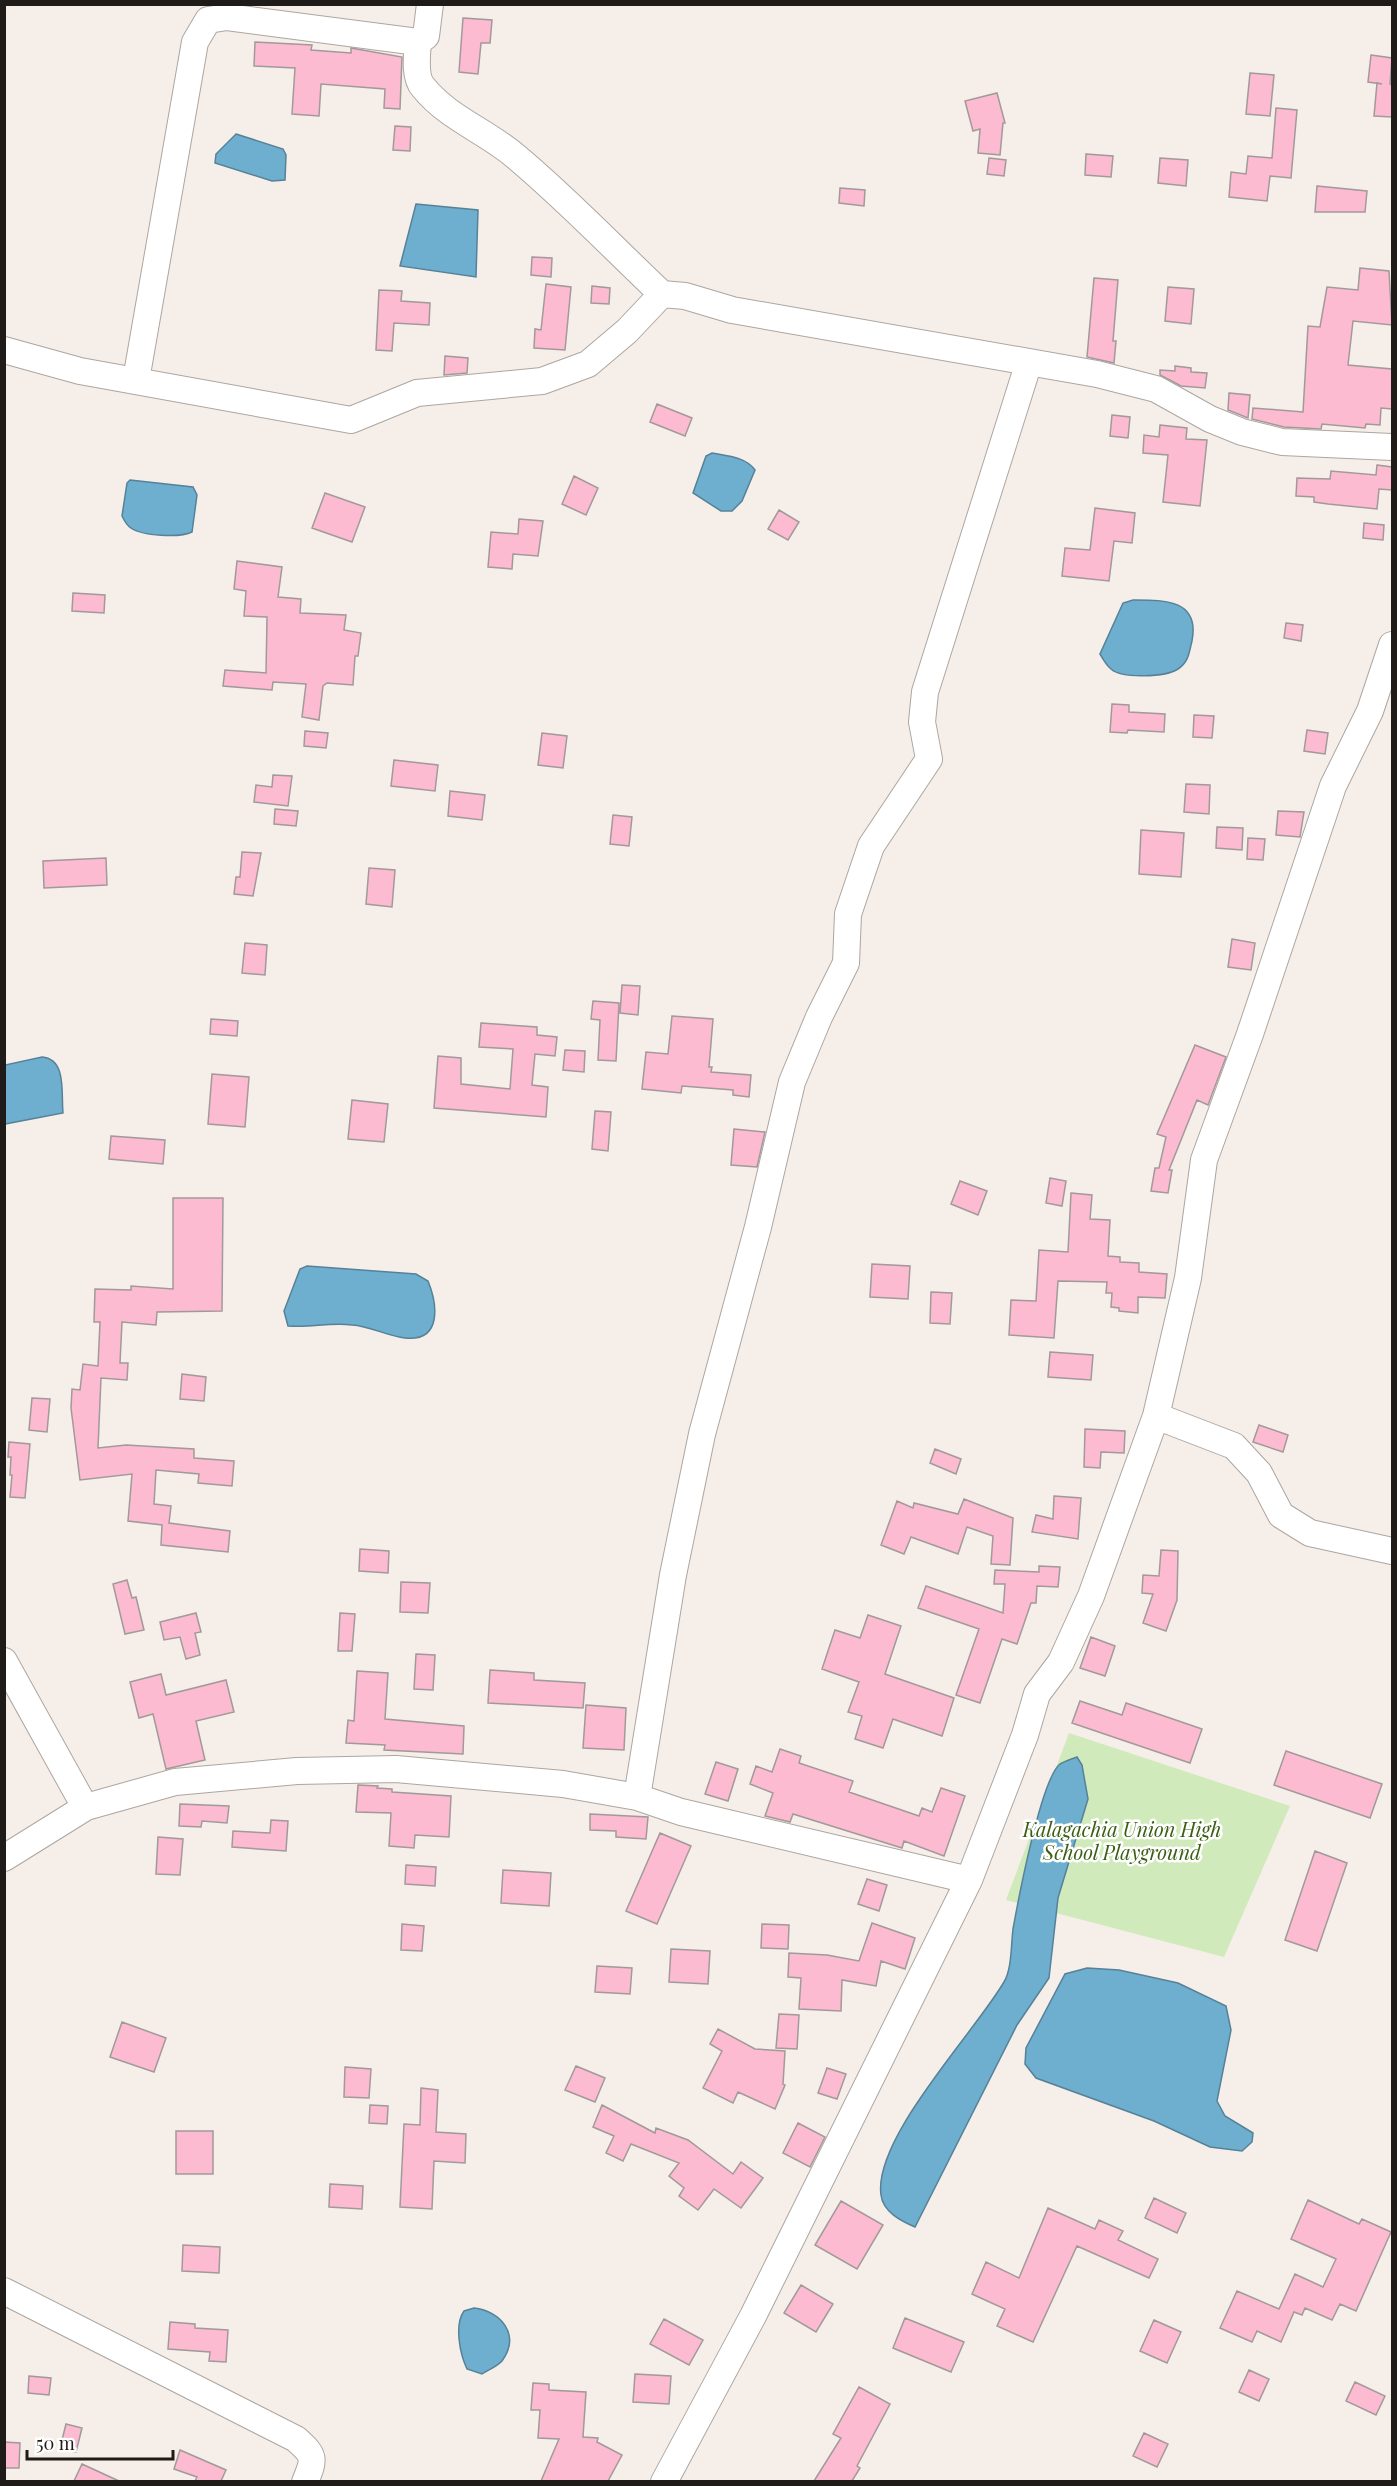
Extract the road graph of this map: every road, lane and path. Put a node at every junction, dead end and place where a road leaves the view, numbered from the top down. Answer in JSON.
{"nodes":[{"id":1,"x":430,"y":4,"type":"edge"},
{"id":2,"x":418,"y":42,"type":"junction"},
{"id":3,"x":662,"y":294,"type":"junction"},
{"id":4,"x":4,"y":350,"type":"edge"},
{"id":5,"x":1029,"y":362,"type":"junction"},
{"id":6,"x":136,"y":380,"type":"junction"},
{"id":7,"x":1392,"y":447,"type":"edge"},
{"id":8,"x":1392,"y":645,"type":"edge"},
{"id":9,"x":1156,"y":1416,"type":"junction"},
{"id":10,"x":1392,"y":1551,"type":"edge"},
{"id":11,"x":4,"y":1661,"type":"edge"},
{"id":12,"x":636,"y":1797,"type":"junction"},
{"id":13,"x":85,"y":1807,"type":"junction"},
{"id":14,"x":4,"y":1858,"type":"edge"},
{"id":15,"x":969,"y":1880,"type":"junction"},
{"id":16,"x":4,"y":2291,"type":"edge"},
{"id":17,"x":305,"y":2481,"type":"edge"},
{"id":18,"x":664,"y":2481,"type":"edge"}],
"edges":[{"from":1,"to":2,"type":"street"},
{"from":2,"to":3,"type":"street"},
{"from":2,"to":6,"type":"street"},
{"from":3,"to":5,"type":"street"},
{"from":3,"to":6,"type":"street"},
{"from":4,"to":6,"type":"street"},
{"from":5,"to":7,"type":"street"},
{"from":5,"to":12,"type":"street"},
{"from":8,"to":9,"type":"street"},
{"from":9,"to":10,"type":"street"},
{"from":9,"to":15,"type":"street"},
{"from":11,"to":13,"type":"street"},
{"from":12,"to":13,"type":"street"},
{"from":12,"to":15,"type":"street"},
{"from":13,"to":14,"type":"street"},
{"from":15,"to":18,"type":"street"},
{"from":16,"to":17,"type":"street"}]}
